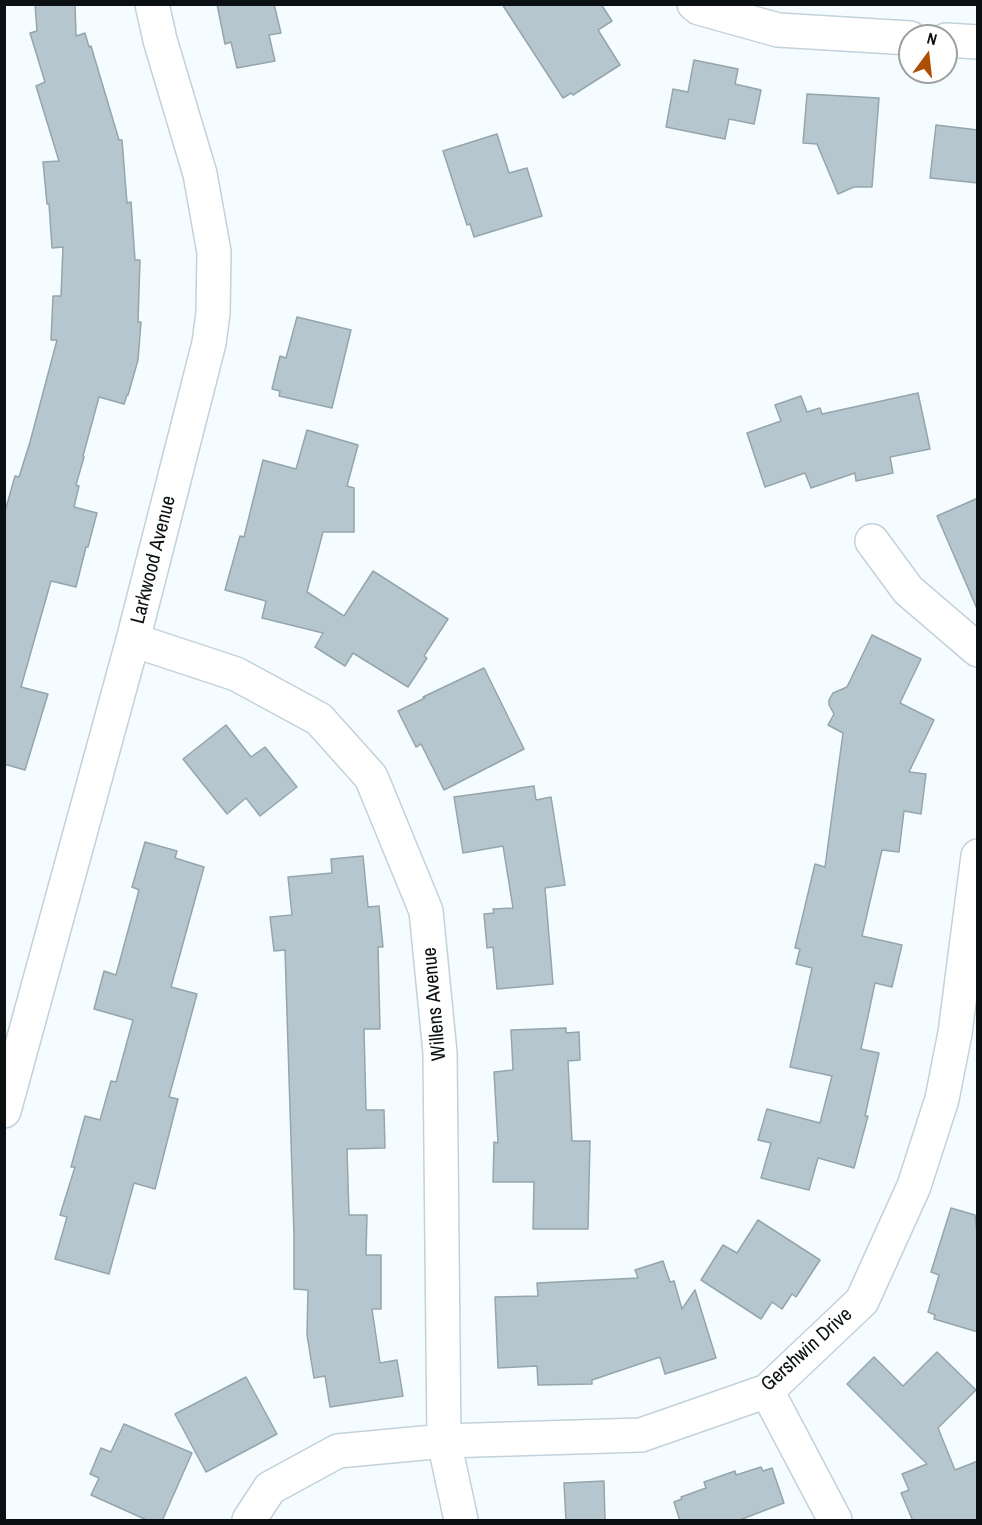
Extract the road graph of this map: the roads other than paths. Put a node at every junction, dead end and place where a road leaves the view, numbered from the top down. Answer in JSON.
{"nodes":[{"id":1,"x":152,"y":4,"type":"edge"},
{"id":2,"x":694,"y":4,"type":"edge"},
{"id":3,"x":898,"y":37,"type":"edge"},
{"id":4,"x":958,"y":41,"type":"edge"},
{"id":5,"x":978,"y":42,"type":"edge"},
{"id":6,"x":872,"y":541,"type":"dead end"},
{"id":7,"x":133,"y":640,"type":"junction"},
{"id":8,"x":978,"y":650,"type":"edge"},
{"id":9,"x":978,"y":856,"type":"edge"},
{"id":10,"x":966,"y":1037,"type":"edge"},
{"id":11,"x":4,"y":1111,"type":"edge"},
{"id":12,"x":767,"y":1391,"type":"junction"},
{"id":13,"x":444,"y":1442,"type":"junction"},
{"id":14,"x":249,"y":1521,"type":"edge"},
{"id":15,"x":461,"y":1521,"type":"edge"},
{"id":16,"x":835,"y":1521,"type":"edge"}],
"edges":[{"from":1,"to":7,"type":"street","name":"Larkwood Avenue"},
{"from":2,"to":3,"type":"street"},
{"from":4,"to":5,"type":"street"},
{"from":6,"to":8,"type":"street"},
{"from":7,"to":11,"type":"street","name":"Larkwood Avenue"},
{"from":7,"to":13,"type":"street","name":"Willens Avenue"},
{"from":9,"to":10,"type":"street","name":"Gershwin Drive"},
{"from":10,"to":12,"type":"street","name":"Gershwin Drive"},
{"from":12,"to":13,"type":"street","name":"Gershwin Drive"},
{"from":12,"to":16,"type":"street"},
{"from":13,"to":14,"type":"street","name":"Gershwin Drive"},
{"from":13,"to":15,"type":"street","name":"Willens Avenue"}]}
